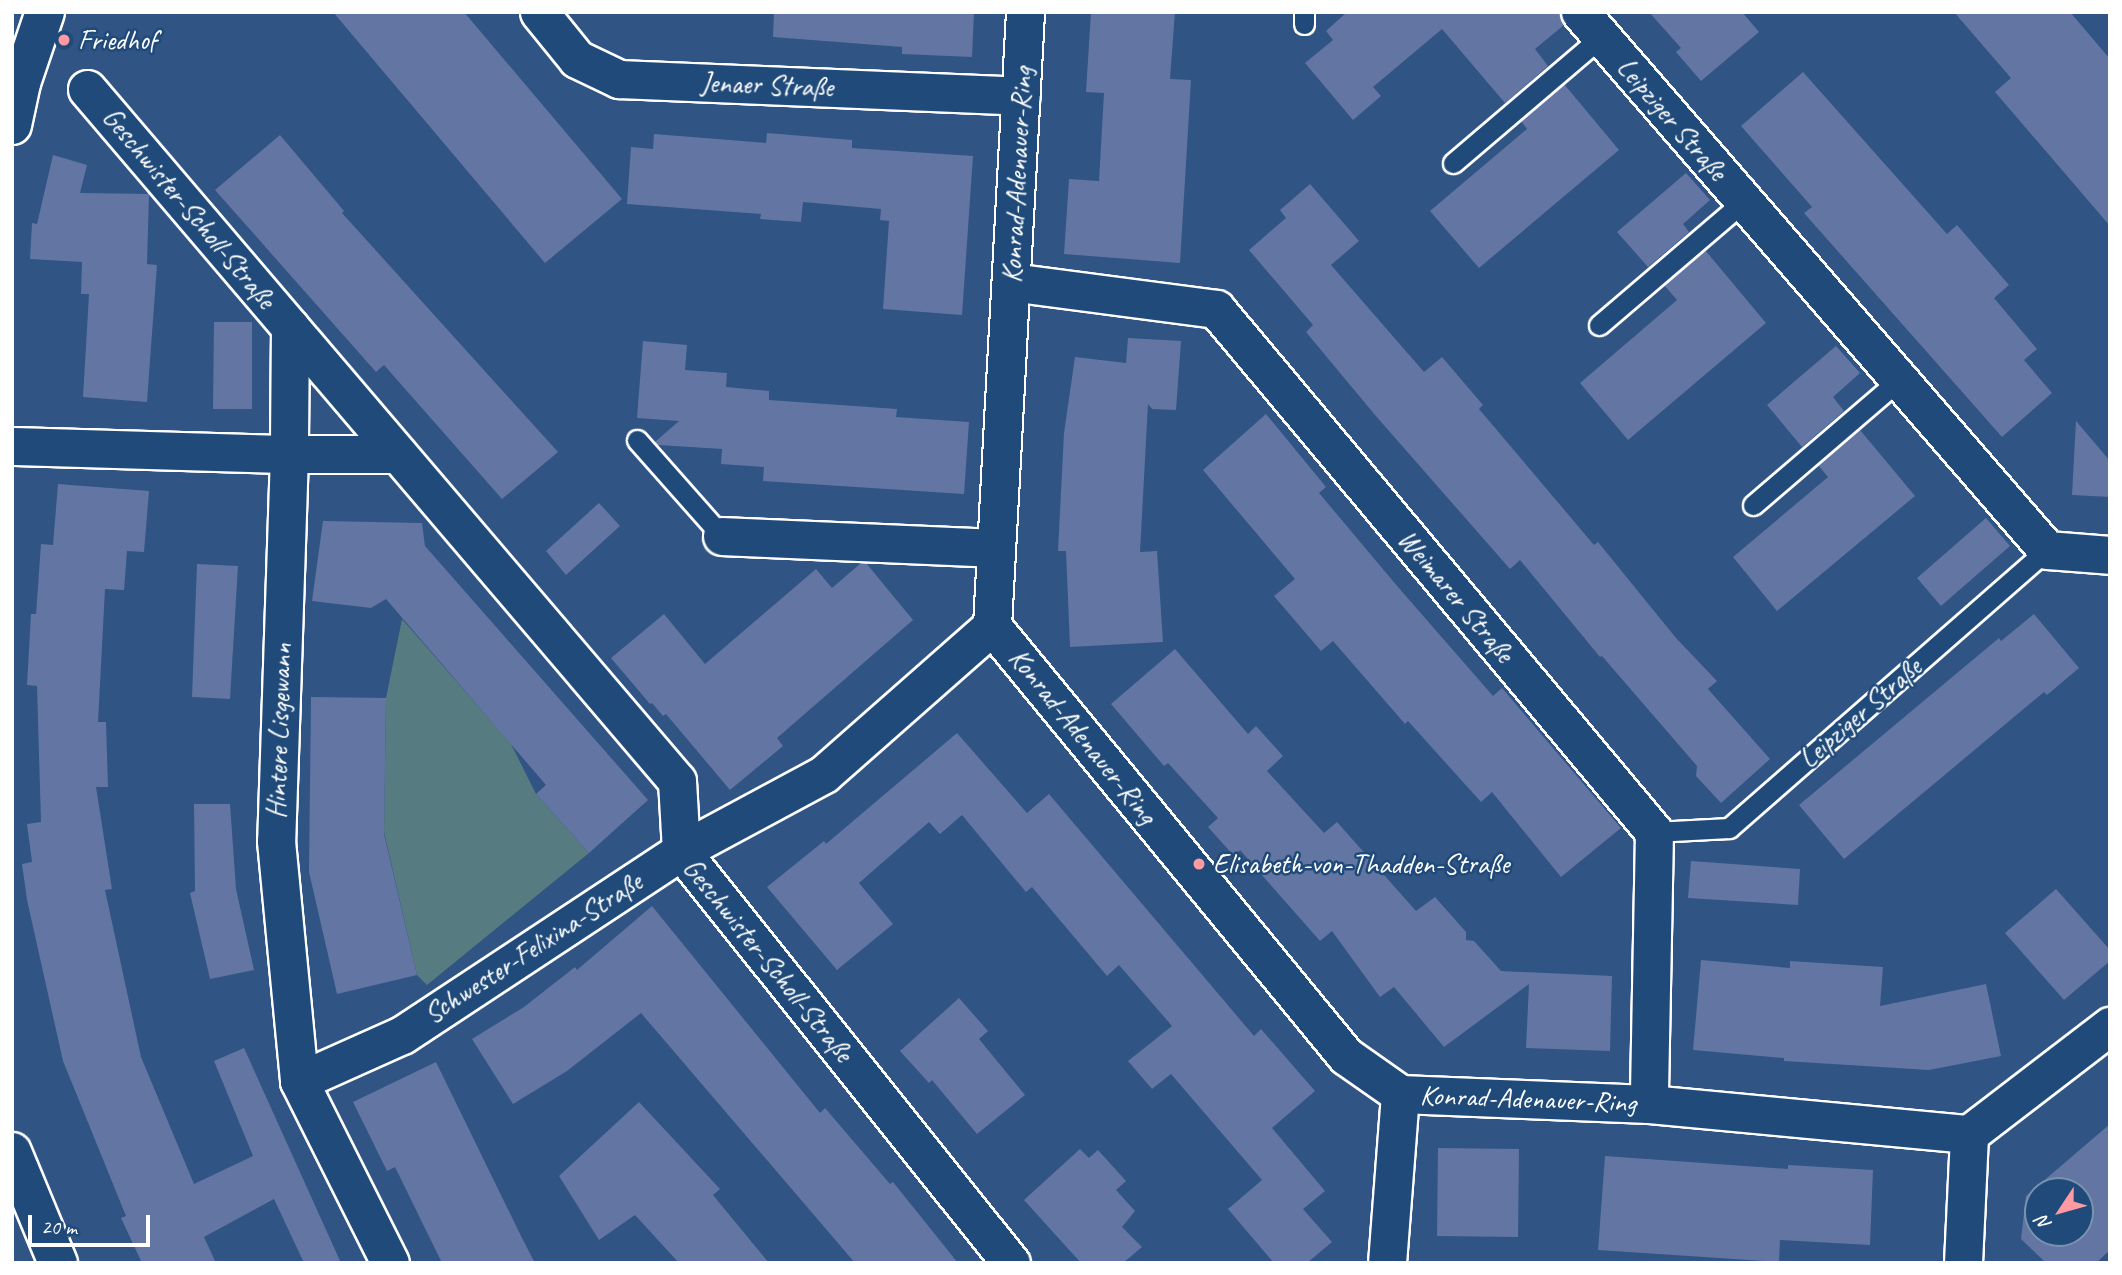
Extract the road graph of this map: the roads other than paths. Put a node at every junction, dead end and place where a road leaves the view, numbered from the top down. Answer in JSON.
{"nodes":[{"id":1,"x":45,"y":12,"type":"edge"},
{"id":2,"x":539,"y":12,"type":"edge"},
{"id":3,"x":1026,"y":12,"type":"edge"},
{"id":4,"x":1590,"y":24,"type":"edge"},
{"id":5,"x":87,"y":89,"type":"dead end"},
{"id":6,"x":1021,"y":96,"type":"junction"},
{"id":7,"x":12,"y":125,"type":"edge"},
{"id":8,"x":1453,"y":163,"type":"dead end"},
{"id":9,"x":1744,"y":201,"type":"junction"},
{"id":10,"x":1011,"y":282,"type":"junction"},
{"id":11,"x":1599,"y":325,"type":"dead end"},
{"id":12,"x":290,"y":327,"type":"junction"},
{"id":13,"x":1899,"y":380,"type":"junction"},
{"id":14,"x":637,"y":440,"type":"dead end"},
{"id":15,"x":12,"y":446,"type":"edge"},
{"id":16,"x":289,"y":454,"type":"junction"},
{"id":17,"x":398,"y":454,"type":"junction"},
{"id":18,"x":1753,"y":505,"type":"dead end"},
{"id":19,"x":722,"y":536,"type":"joint"},
{"id":20,"x":996,"y":548,"type":"junction"},
{"id":21,"x":2047,"y":550,"type":"junction"},
{"id":22,"x":2110,"y":555,"type":"edge"},
{"id":23,"x":992,"y":625,"type":"junction"},
{"id":24,"x":1654,"y":832,"type":"junction"},
{"id":25,"x":681,"y":850,"type":"junction"},
{"id":26,"x":2110,"y":1026,"type":"edge"},
{"id":27,"x":299,"y":1081,"type":"junction"},
{"id":28,"x":1400,"y":1094,"type":"junction"},
{"id":29,"x":1649,"y":1104,"type":"junction"},
{"id":30,"x":1969,"y":1134,"type":"junction"},
{"id":31,"x":12,"y":1152,"type":"edge"},
{"id":32,"x":58,"y":1263,"type":"edge"},
{"id":33,"x":390,"y":1263,"type":"edge"},
{"id":34,"x":1011,"y":1263,"type":"edge"},
{"id":35,"x":1387,"y":1263,"type":"edge"},
{"id":36,"x":1963,"y":1263,"type":"edge"}],
"edges":[{"from":1,"to":7,"type":"street"},
{"from":2,"to":6,"type":"street","name":"Jenaer Straße"},
{"from":3,"to":6,"type":"street","name":"Konrad-Adenauer-Ring"},
{"from":4,"to":8,"type":"lane","name":"Leipziger Straße"},
{"from":4,"to":9,"type":"street","name":"Leipziger Straße"},
{"from":5,"to":12,"type":"street","name":"Geschwister-Scholl-Straße"},
{"from":6,"to":10,"type":"street","name":"Konrad-Adenauer-Ring"},
{"from":9,"to":11,"type":"lane","name":"Leipziger Straße"},
{"from":9,"to":13,"type":"street","name":"Leipziger Straße"},
{"from":10,"to":20,"type":"street","name":"Konrad-Adenauer-Ring"},
{"from":10,"to":24,"type":"street","name":"Weimarer Straße"},
{"from":12,"to":16,"type":"street","name":"Geschwister-Scholl-Straße"},
{"from":12,"to":17,"type":"street","name":"Geschwister-Scholl-Straße"},
{"from":13,"to":18,"type":"lane"},
{"from":13,"to":21,"type":"street","name":"Leipziger Straße"},
{"from":14,"to":19,"type":"lane"},
{"from":15,"to":16,"type":"street"},
{"from":16,"to":17,"type":"street"},
{"from":16,"to":27,"type":"street","name":"Hintere Lisgewann"},
{"from":17,"to":25,"type":"street","name":"Geschwister-Scholl-Straße"},
{"from":19,"to":20,"type":"street"},
{"from":20,"to":23,"type":"street","name":"Konrad-Adenauer-Ring"},
{"from":21,"to":22,"type":"street"},
{"from":21,"to":24,"type":"lane","name":"Leipziger Straße"},
{"from":23,"to":25,"type":"street","name":"Schwester-Felixina-Straße"},
{"from":23,"to":28,"type":"street","name":"Konrad-Adenauer-Ring"},
{"from":24,"to":29,"type":"street"},
{"from":25,"to":27,"type":"street","name":"Schwester-Felixina-Straße"},
{"from":25,"to":34,"type":"street","name":"Geschwister-Scholl-Straße"},
{"from":26,"to":30,"type":"street"},
{"from":27,"to":33,"type":"street","name":"Hintere Lisgewann"},
{"from":28,"to":29,"type":"street","name":"Konrad-Adenauer-Ring"},
{"from":28,"to":35,"type":"street"},
{"from":29,"to":30,"type":"street","name":"Konrad-Adenauer-Ring"},
{"from":30,"to":36,"type":"street"},
{"from":31,"to":32,"type":"street"}]}
